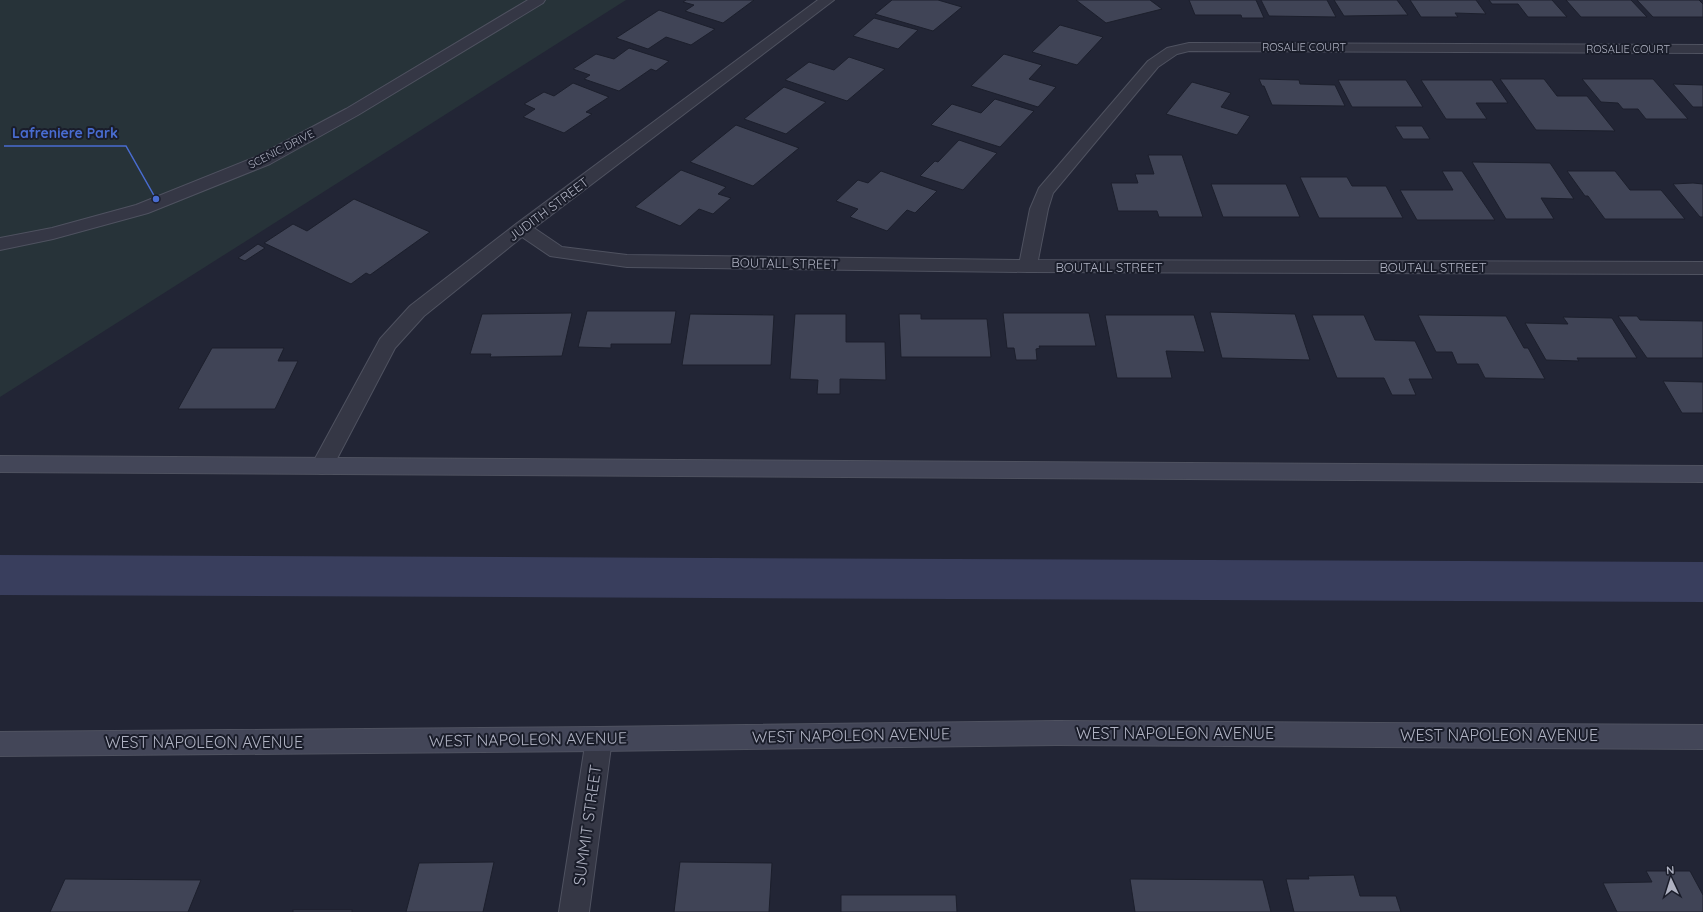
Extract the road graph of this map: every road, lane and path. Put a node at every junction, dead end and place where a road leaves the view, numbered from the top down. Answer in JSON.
{"nodes":[{"id":1,"x":538,"y":0,"type":"edge"},
{"id":2,"x":827,"y":0,"type":"edge"},
{"id":3,"x":1703,"y":49,"type":"edge"},
{"id":4,"x":522,"y":228,"type":"junction"},
{"id":5,"x":0,"y":244,"type":"edge"},
{"id":6,"x":1028,"y":266,"type":"junction"},
{"id":7,"x":1703,"y":268,"type":"edge"},
{"id":8,"x":0,"y":464,"type":"edge"},
{"id":9,"x":322,"y":466,"type":"junction"},
{"id":10,"x":1703,"y":474,"type":"edge"},
{"id":11,"x":1703,"y":737,"type":"edge"},
{"id":12,"x":599,"y":739,"type":"junction"},
{"id":13,"x":0,"y":744,"type":"edge"},
{"id":14,"x":574,"y":912,"type":"edge"}],
"edges":[{"from":1,"to":5,"type":"street","name":"SCENIC DRIVE"},
{"from":2,"to":4,"type":"street","name":"JUDITH STREET"},
{"from":3,"to":6,"type":"street","name":"ROSALIE COURT"},
{"from":4,"to":6,"type":"street","name":"BOUTALL STREET"},
{"from":4,"to":9,"type":"street","name":"JUDITH STREET"},
{"from":6,"to":7,"type":"street","name":"BOUTALL STREET"},
{"from":8,"to":9,"type":"main road"},
{"from":9,"to":10,"type":"main road"},
{"from":11,"to":12,"type":"main road","name":"WEST NAPOLEON AVENUE"},
{"from":12,"to":13,"type":"main road","name":"WEST NAPOLEON AVENUE"},
{"from":12,"to":14,"type":"street","name":"SUMMIT STREET"}]}
